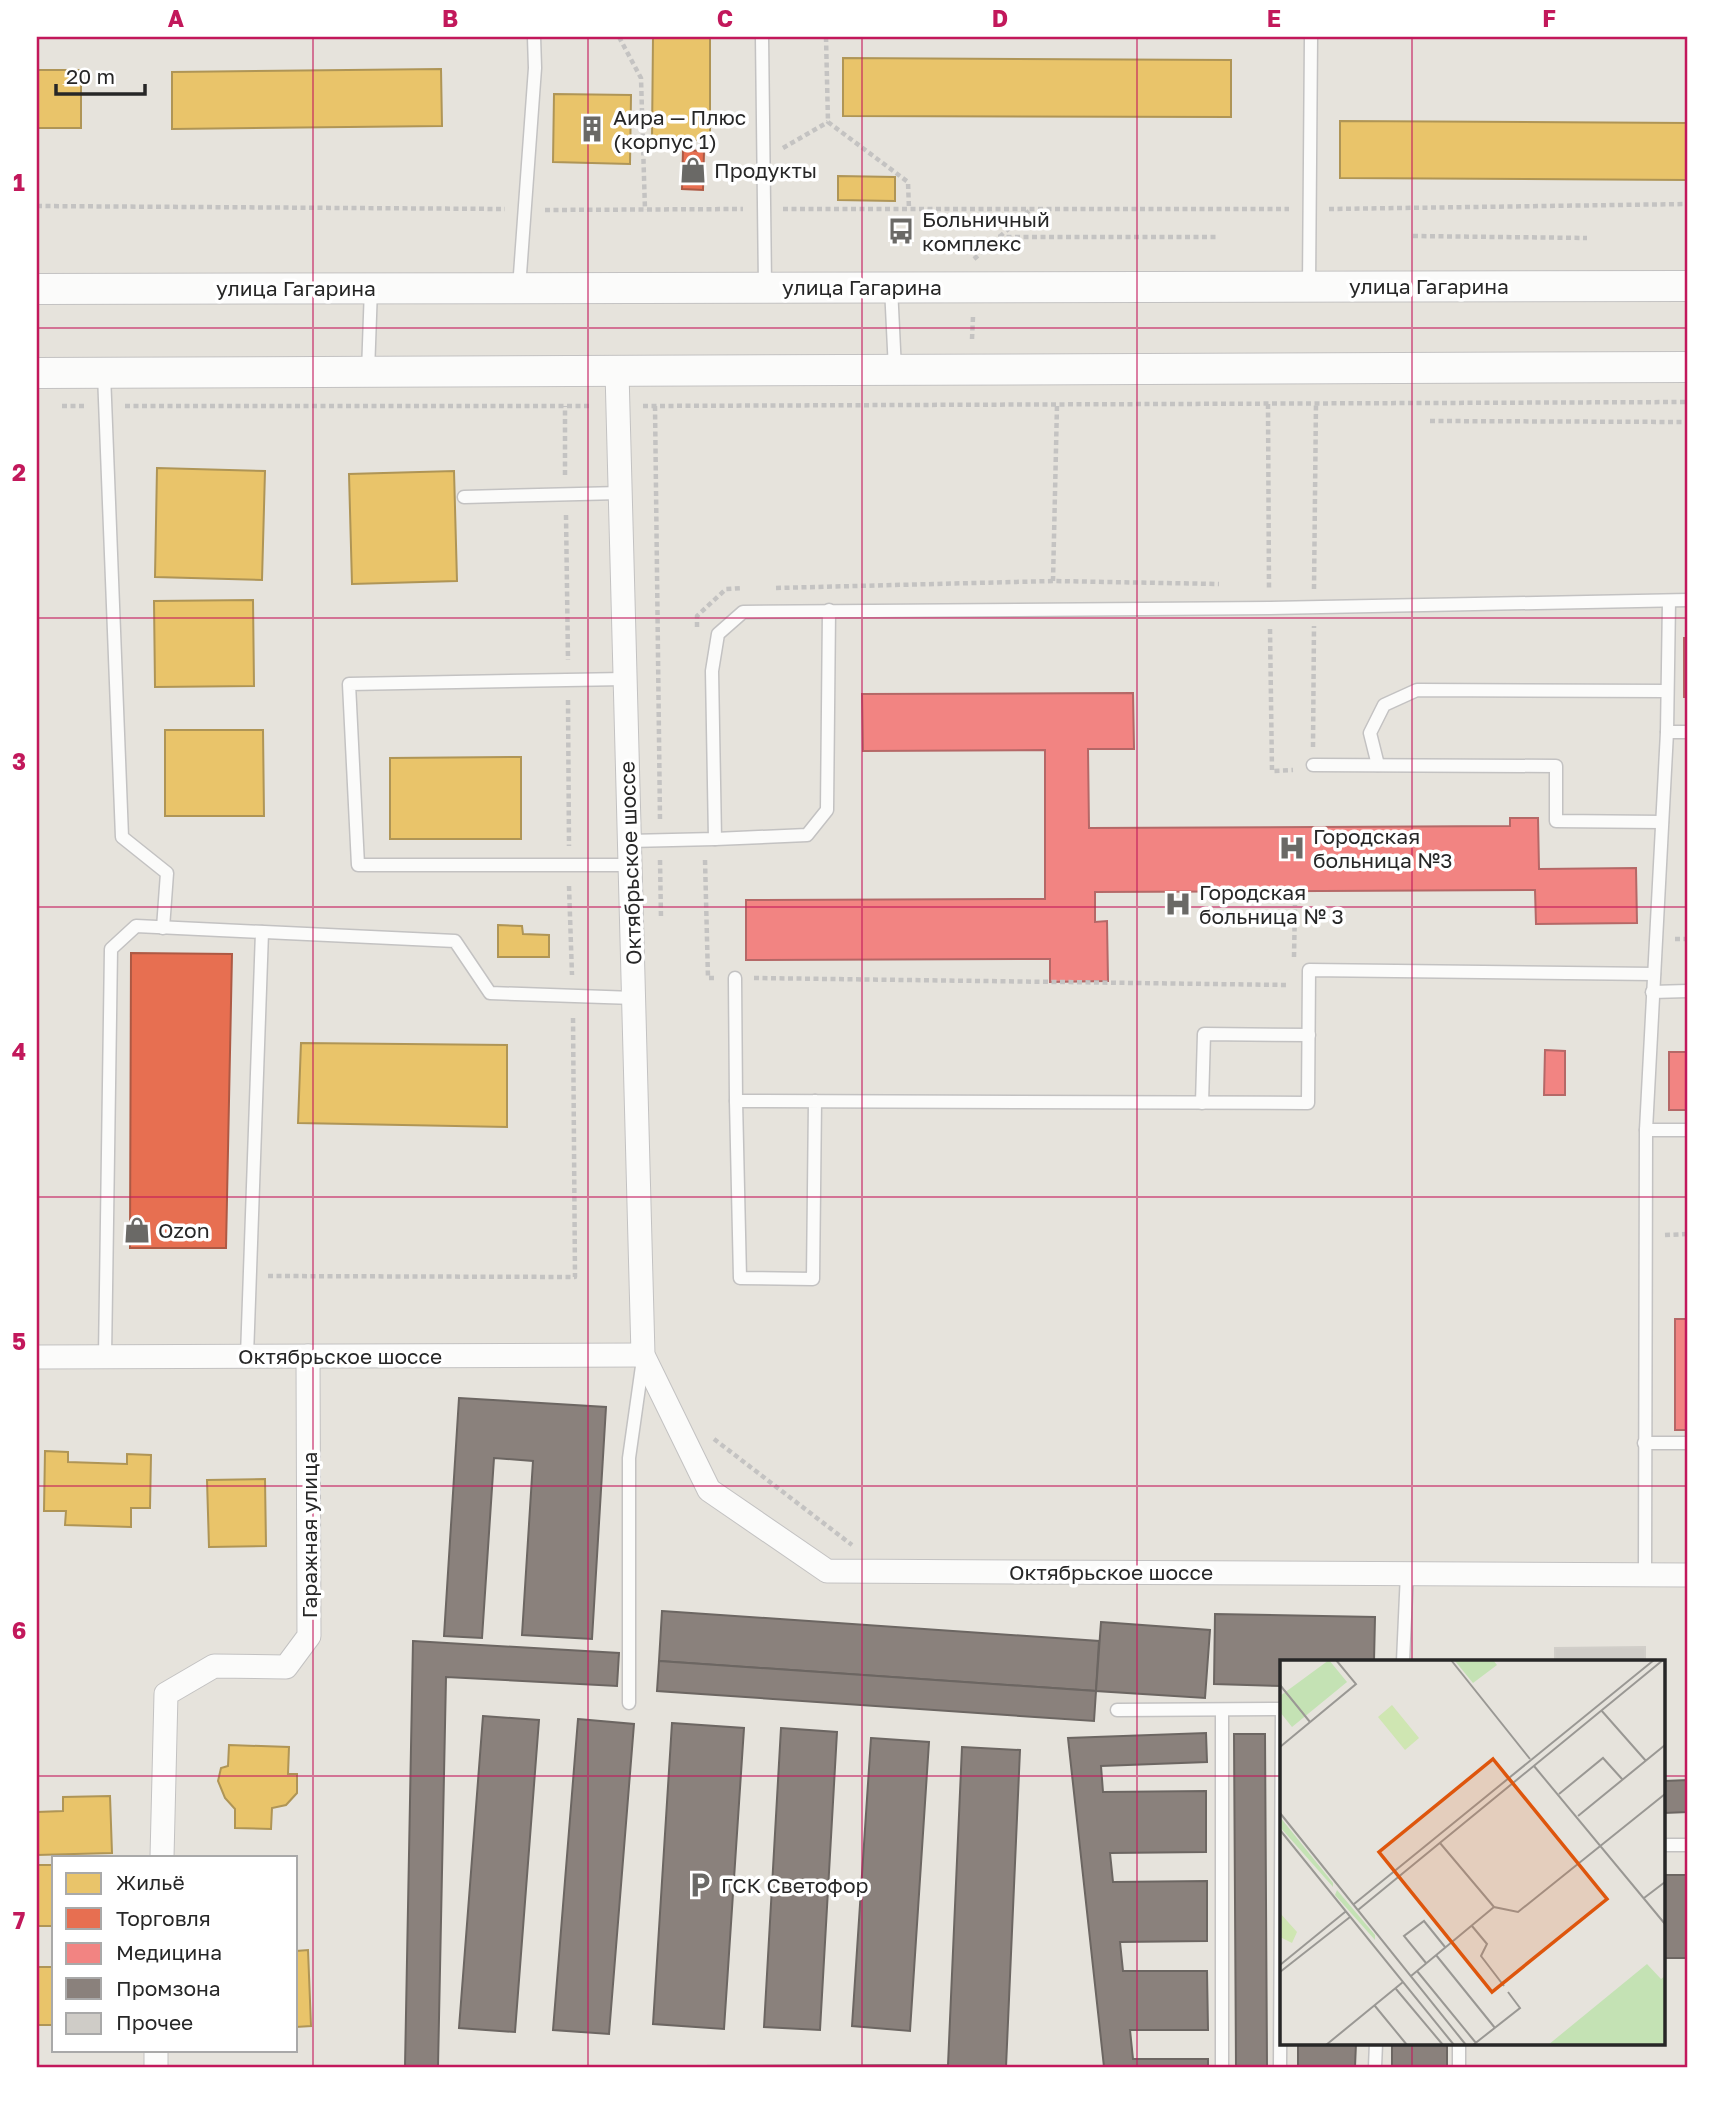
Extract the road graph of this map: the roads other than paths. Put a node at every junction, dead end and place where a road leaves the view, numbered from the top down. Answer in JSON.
{"nodes":[{"id":1,"x":534,"y":37,"type":"edge"},
{"id":2,"x":762,"y":37,"type":"edge"},
{"id":3,"x":1311,"y":37,"type":"edge"},
{"id":4,"x":765,"y":286,"type":"junction"},
{"id":5,"x":1309,"y":286,"type":"junction"},
{"id":6,"x":1688,"y":286,"type":"edge"},
{"id":7,"x":891,"y":287,"type":"junction"},
{"id":8,"x":371,"y":288,"type":"junction"},
{"id":9,"x":519,"y":288,"type":"junction"},
{"id":10,"x":37,"y":289,"type":"edge"},
{"id":11,"x":1688,"y":366,"type":"edge"},
{"id":12,"x":895,"y":371,"type":"junction"},
{"id":13,"x":617,"y":372,"type":"junction"},
{"id":14,"x":37,"y":373,"type":"edge"},
{"id":15,"x":104,"y":373,"type":"junction"},
{"id":16,"x":368,"y":373,"type":"junction"},
{"id":17,"x":620,"y":493,"type":"junction"},
{"id":18,"x":464,"y":497,"type":"dead end"},
{"id":19,"x":1688,"y":600,"type":"edge"},
{"id":20,"x":1669,"y":601,"type":"junction"},
{"id":21,"x":829,"y":610,"type":"junction"},
{"id":22,"x":625,"y":678,"type":"junction"},
{"id":23,"x":1667,"y":691,"type":"junction"},
{"id":24,"x":1667,"y":732,"type":"junction"},
{"id":25,"x":1688,"y":732,"type":"edge"},
{"id":26,"x":1313,"y":765,"type":"dead end"},
{"id":27,"x":1378,"y":765,"type":"junction"},
{"id":28,"x":1662,"y":822,"type":"junction"},
{"id":29,"x":710,"y":839,"type":"junction"},
{"id":30,"x":629,"y":841,"type":"junction"},
{"id":31,"x":630,"y":865,"type":"junction"},
{"id":32,"x":163,"y":928,"type":"junction"},
{"id":33,"x":262,"y":932,"type":"junction"},
{"id":34,"x":1654,"y":974,"type":"junction"},
{"id":35,"x":735,"y":978,"type":"road end"},
{"id":36,"x":1688,"y":991,"type":"edge"},
{"id":37,"x":1653,"y":992,"type":"junction"},
{"id":38,"x":634,"y":998,"type":"junction"},
{"id":39,"x":1309,"y":1035,"type":"junction"},
{"id":40,"x":736,"y":1101,"type":"junction"},
{"id":41,"x":815,"y":1101,"type":"junction"},
{"id":42,"x":1202,"y":1103,"type":"junction"},
{"id":43,"x":1646,"y":1130,"type":"junction"},
{"id":44,"x":1688,"y":1130,"type":"edge"},
{"id":45,"x":643,"y":1355,"type":"junction"},
{"id":46,"x":247,"y":1356,"type":"junction"},
{"id":47,"x":307,"y":1356,"type":"junction"},
{"id":48,"x":37,"y":1357,"type":"edge"},
{"id":49,"x":105,"y":1357,"type":"junction"},
{"id":50,"x":1644,"y":1443,"type":"junction"},
{"id":51,"x":1688,"y":1443,"type":"edge"},
{"id":52,"x":1407,"y":1573,"type":"junction"},
{"id":53,"x":1645,"y":1575,"type":"junction"},
{"id":54,"x":1688,"y":1575,"type":"edge"},
{"id":55,"x":1403,"y":1660,"type":"edge"},
{"id":56,"x":629,"y":1703,"type":"dead end"},
{"id":57,"x":1280,"y":1709,"type":"edge"},
{"id":58,"x":1117,"y":1710,"type":"dead end"},
{"id":59,"x":1222,"y":1710,"type":"junction"},
{"id":60,"x":1666,"y":1845,"type":"edge"},
{"id":61,"x":1688,"y":1846,"type":"edge"},
{"id":62,"x":162,"y":1856,"type":"edge"},
{"id":63,"x":1280,"y":2044,"type":"edge"},
{"id":64,"x":1376,"y":2044,"type":"edge"},
{"id":65,"x":1459,"y":2044,"type":"edge"},
{"id":66,"x":1222,"y":2067,"type":"edge"},
{"id":67,"x":1280,"y":2067,"type":"edge"},
{"id":68,"x":1375,"y":2067,"type":"edge"},
{"id":69,"x":1459,"y":2067,"type":"edge"}],
"edges":[{"from":1,"to":9,"type":"lane"},
{"from":2,"to":4,"type":"lane"},
{"from":3,"to":5,"type":"lane"},
{"from":4,"to":7,"type":"street","name":"улица Гагарина"},
{"from":4,"to":9,"type":"street","name":"улица Гагарина"},
{"from":5,"to":6,"type":"street","name":"улица Гагарина"},
{"from":5,"to":7,"type":"street","name":"улица Гагарина"},
{"from":7,"to":12,"type":"lane"},
{"from":8,"to":9,"type":"street","name":"улица Гагарина"},
{"from":8,"to":10,"type":"street","name":"улица Гагарина"},
{"from":8,"to":16,"type":"lane"},
{"from":11,"to":12,"type":"street"},
{"from":12,"to":13,"type":"street"},
{"from":13,"to":16,"type":"street"},
{"from":13,"to":17,"type":"street","name":"Октябрьское шоссе"},
{"from":14,"to":15,"type":"street"},
{"from":15,"to":16,"type":"street"},
{"from":15,"to":32,"type":"lane"},
{"from":17,"to":18,"type":"lane"},
{"from":17,"to":22,"type":"street","name":"Октябрьское шоссе"},
{"from":19,"to":20,"type":"lane"},
{"from":20,"to":21,"type":"lane"},
{"from":20,"to":23,"type":"lane"},
{"from":21,"to":29,"type":"lane"},
{"from":21,"to":29,"type":"lane"},
{"from":22,"to":30,"type":"street","name":"Октябрьское шоссе"},
{"from":22,"to":31,"type":"lane"},
{"from":23,"to":24,"type":"lane"},
{"from":23,"to":27,"type":"lane"},
{"from":24,"to":25,"type":"lane"},
{"from":24,"to":28,"type":"lane"},
{"from":26,"to":27,"type":"lane"},
{"from":27,"to":28,"type":"lane"},
{"from":28,"to":34,"type":"lane"},
{"from":29,"to":30,"type":"lane"},
{"from":30,"to":31,"type":"street","name":"Октябрьское шоссе"},
{"from":31,"to":38,"type":"street","name":"Октябрьское шоссе"},
{"from":32,"to":33,"type":"lane"},
{"from":32,"to":49,"type":"lane"},
{"from":33,"to":38,"type":"lane"},
{"from":33,"to":46,"type":"lane"},
{"from":34,"to":37,"type":"lane"},
{"from":34,"to":39,"type":"lane"},
{"from":35,"to":40,"type":"lane"},
{"from":36,"to":37,"type":"lane"},
{"from":37,"to":43,"type":"lane"},
{"from":38,"to":45,"type":"street","name":"Октябрьское шоссе"},
{"from":39,"to":42,"type":"lane"},
{"from":39,"to":42,"type":"lane"},
{"from":40,"to":41,"type":"lane"},
{"from":40,"to":41,"type":"lane"},
{"from":41,"to":42,"type":"lane"},
{"from":43,"to":44,"type":"lane"},
{"from":43,"to":50,"type":"lane"},
{"from":45,"to":47,"type":"street","name":"Октябрьское шоссе"},
{"from":45,"to":52,"type":"street","name":"Октябрьское шоссе"},
{"from":45,"to":56,"type":"lane"},
{"from":46,"to":47,"type":"street","name":"Октябрьское шоссе"},
{"from":46,"to":49,"type":"street","name":"Октябрьское шоссе"},
{"from":47,"to":62,"type":"street","name":"Гаражная улица"},
{"from":48,"to":49,"type":"street","name":"Октябрьское шоссе"},
{"from":50,"to":51,"type":"lane"},
{"from":50,"to":53,"type":"lane"},
{"from":52,"to":53,"type":"street","name":"Октябрьское шоссе"},
{"from":52,"to":55,"type":"lane"},
{"from":53,"to":54,"type":"street","name":"Октябрьское шоссе"},
{"from":57,"to":59,"type":"lane"},
{"from":58,"to":59,"type":"lane"},
{"from":59,"to":66,"type":"lane"},
{"from":60,"to":61,"type":"lane"},
{"from":63,"to":67,"type":"lane"},
{"from":64,"to":68,"type":"lane"},
{"from":65,"to":69,"type":"lane"}]}
